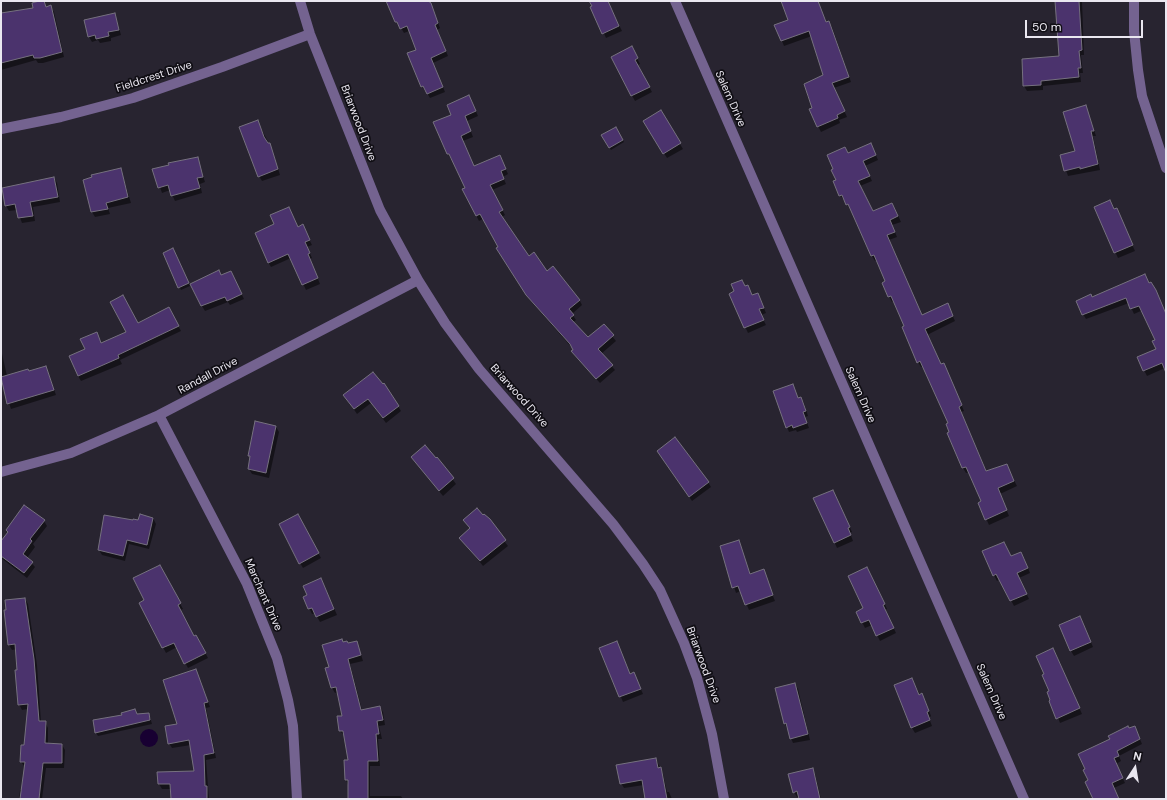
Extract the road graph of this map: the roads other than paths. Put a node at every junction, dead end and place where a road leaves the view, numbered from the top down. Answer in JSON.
{"nodes":[{"id":1,"x":300,"y":1,"type":"edge"},
{"id":2,"x":675,"y":1,"type":"edge"},
{"id":3,"x":1134,"y":1,"type":"edge"},
{"id":4,"x":310,"y":34,"type":"junction"},
{"id":5,"x":1,"y":129,"type":"edge"},
{"id":6,"x":1166,"y":168,"type":"edge"},
{"id":7,"x":418,"y":280,"type":"junction"},
{"id":8,"x":159,"y":415,"type":"junction"},
{"id":9,"x":1,"y":472,"type":"edge"},
{"id":10,"x":297,"y":799,"type":"edge"},
{"id":11,"x":724,"y":799,"type":"edge"},
{"id":12,"x":1024,"y":799,"type":"edge"}],
"edges":[{"from":1,"to":4,"type":"street","name":"Briarwood Drive"},
{"from":2,"to":12,"type":"street","name":"Salem Drive"},
{"from":3,"to":6,"type":"street"},
{"from":4,"to":5,"type":"street","name":"Fieldcrest Drive"},
{"from":4,"to":7,"type":"street","name":"Briarwood Drive"},
{"from":7,"to":8,"type":"street","name":"Randall Drive"},
{"from":7,"to":11,"type":"street","name":"Briarwood Drive"},
{"from":8,"to":9,"type":"street","name":"Randall Drive"},
{"from":8,"to":10,"type":"street","name":"Marchant Drive"}]}
